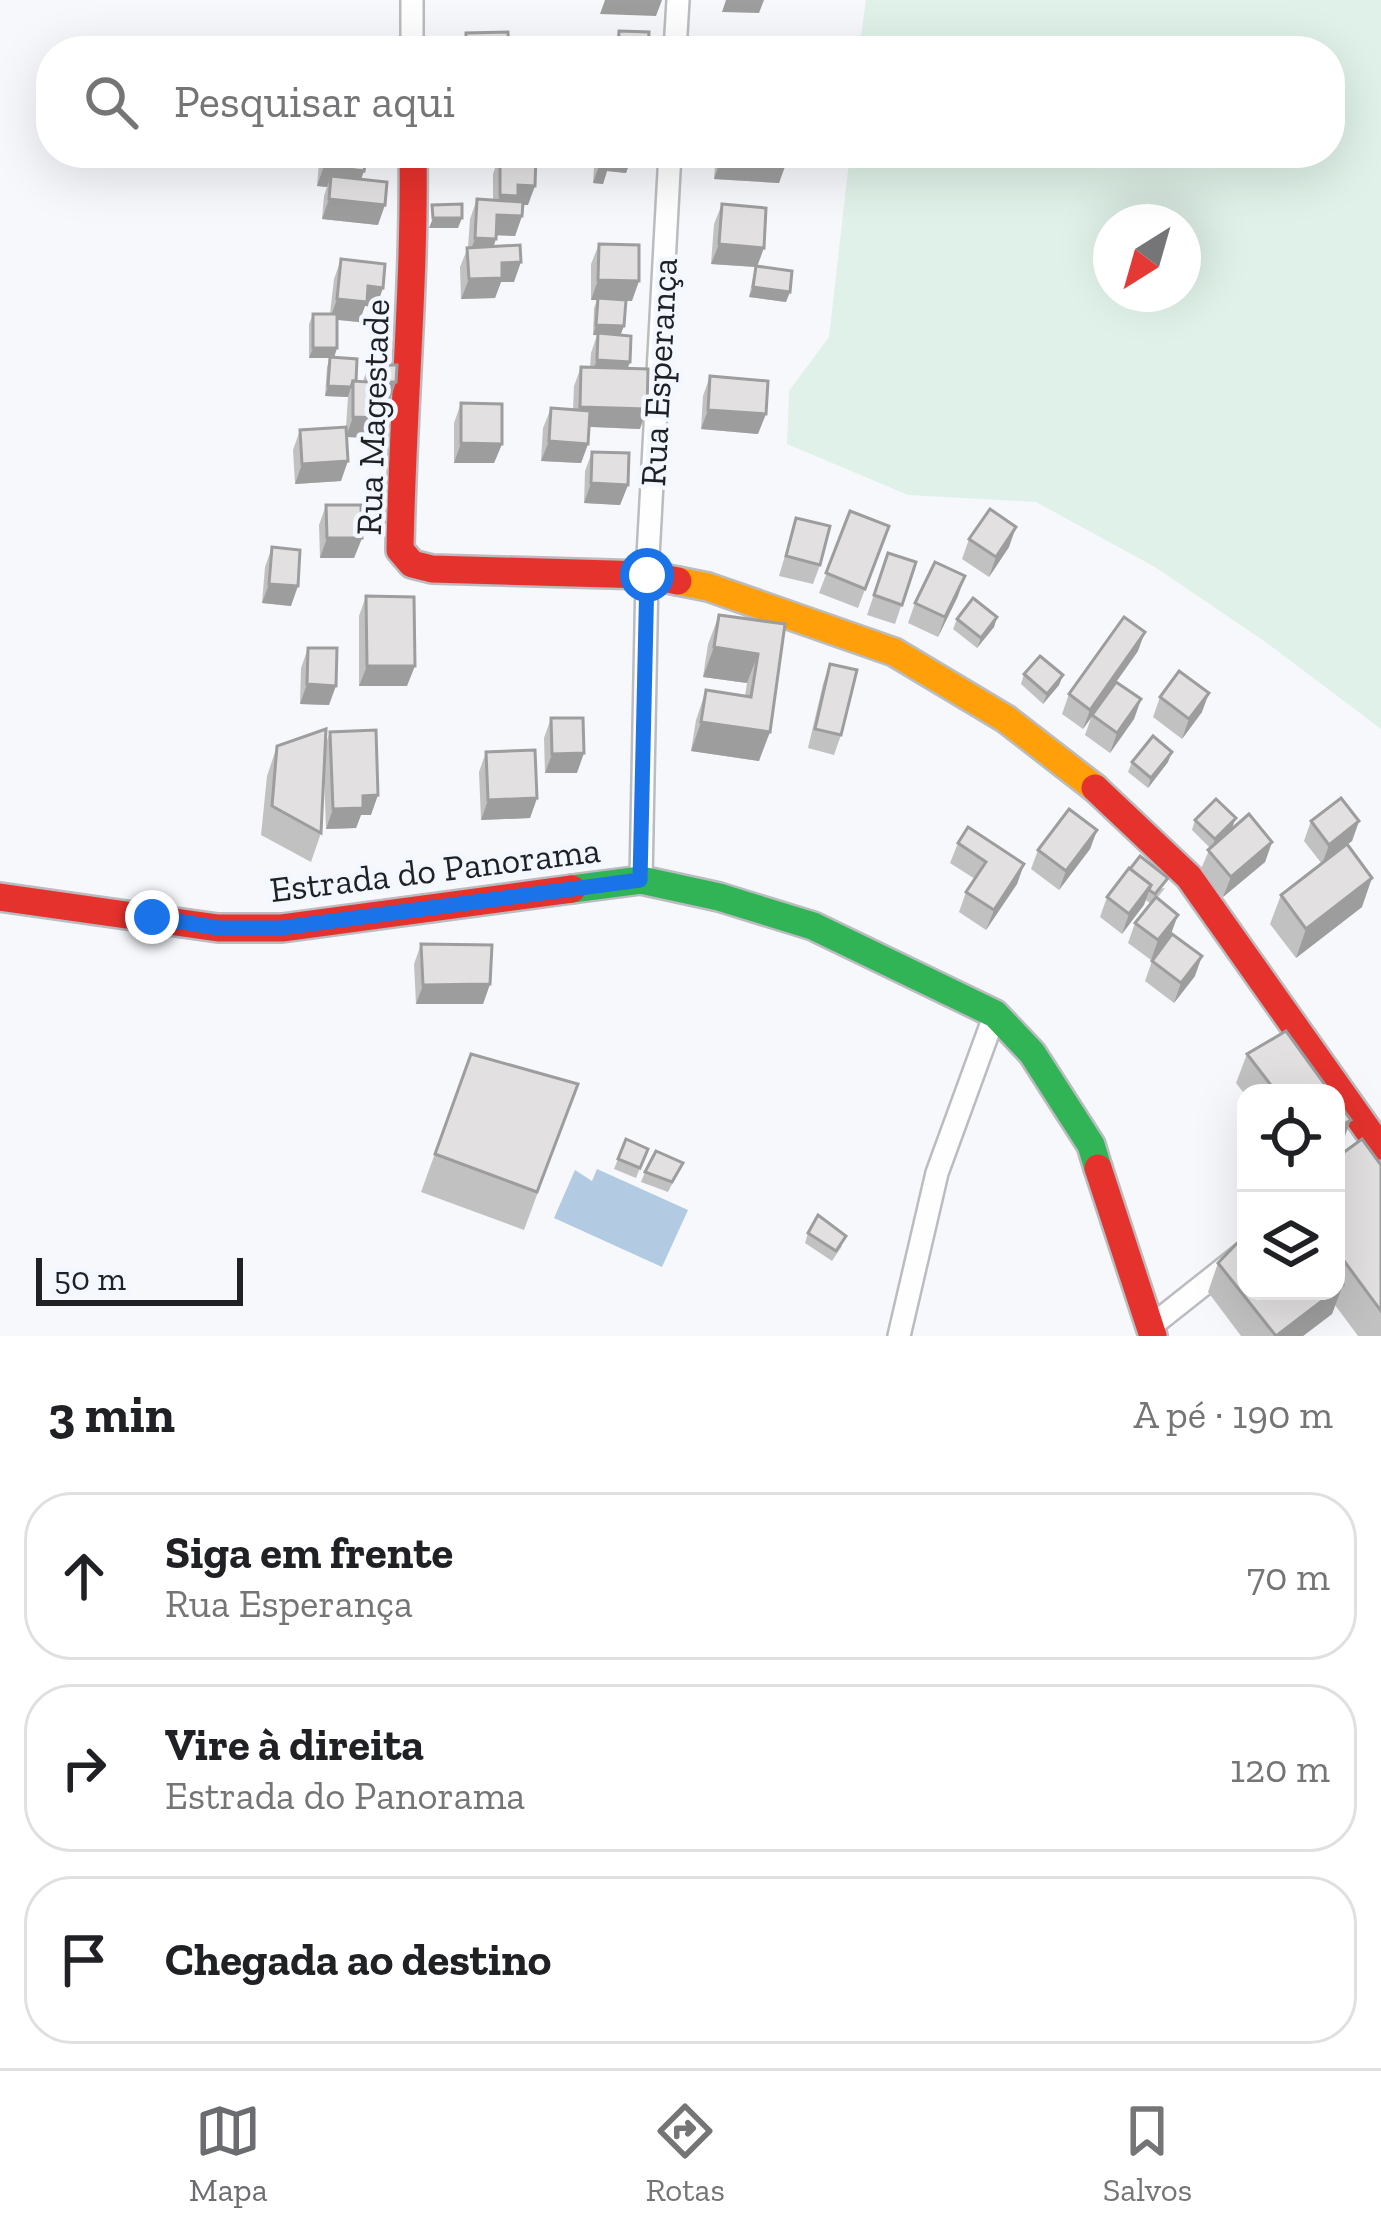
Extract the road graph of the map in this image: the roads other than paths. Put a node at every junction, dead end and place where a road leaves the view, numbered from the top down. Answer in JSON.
{"nodes":[{"id":1,"x":412,"y":0,"type":"edge"},
{"id":2,"x":678,"y":0,"type":"edge"},
{"id":3,"x":412,"y":36,"type":"edge"},
{"id":4,"x":676,"y":36,"type":"edge"},
{"id":5,"x":413,"y":168,"type":"edge"},
{"id":6,"x":669,"y":168,"type":"edge"},
{"id":7,"x":647,"y":575,"type":"junction"},
{"id":8,"x":640,"y":880,"type":"junction"},
{"id":9,"x":0,"y":897,"type":"edge"},
{"id":10,"x":995,"y":1014,"type":"junction"},
{"id":11,"x":1375,"y":1149,"type":"edge"},
{"id":12,"x":1237,"y":1259,"type":"edge"},
{"id":13,"x":1151,"y":1331,"type":"edge"},
{"id":14,"x":899,"y":1336,"type":"edge"}],
"edges":[{"from":1,"to":3,"type":"street"},
{"from":2,"to":4,"type":"street"},
{"from":5,"to":7,"type":"street","name":"Rua Magestade"},
{"from":6,"to":7,"type":"street","name":"Rua Esperança"},
{"from":7,"to":8,"type":"street","name":"Rua Esperança"},
{"from":7,"to":11,"type":"street","name":"Rua Magestade"},
{"from":8,"to":9,"type":"street","name":"Estrada do Panorama"},
{"from":8,"to":10,"type":"street","name":"Estrada do Panorama"},
{"from":10,"to":13,"type":"street","name":"Estrada do Panorama"},
{"from":10,"to":14,"type":"street"},
{"from":12,"to":13,"type":"street"}]}
